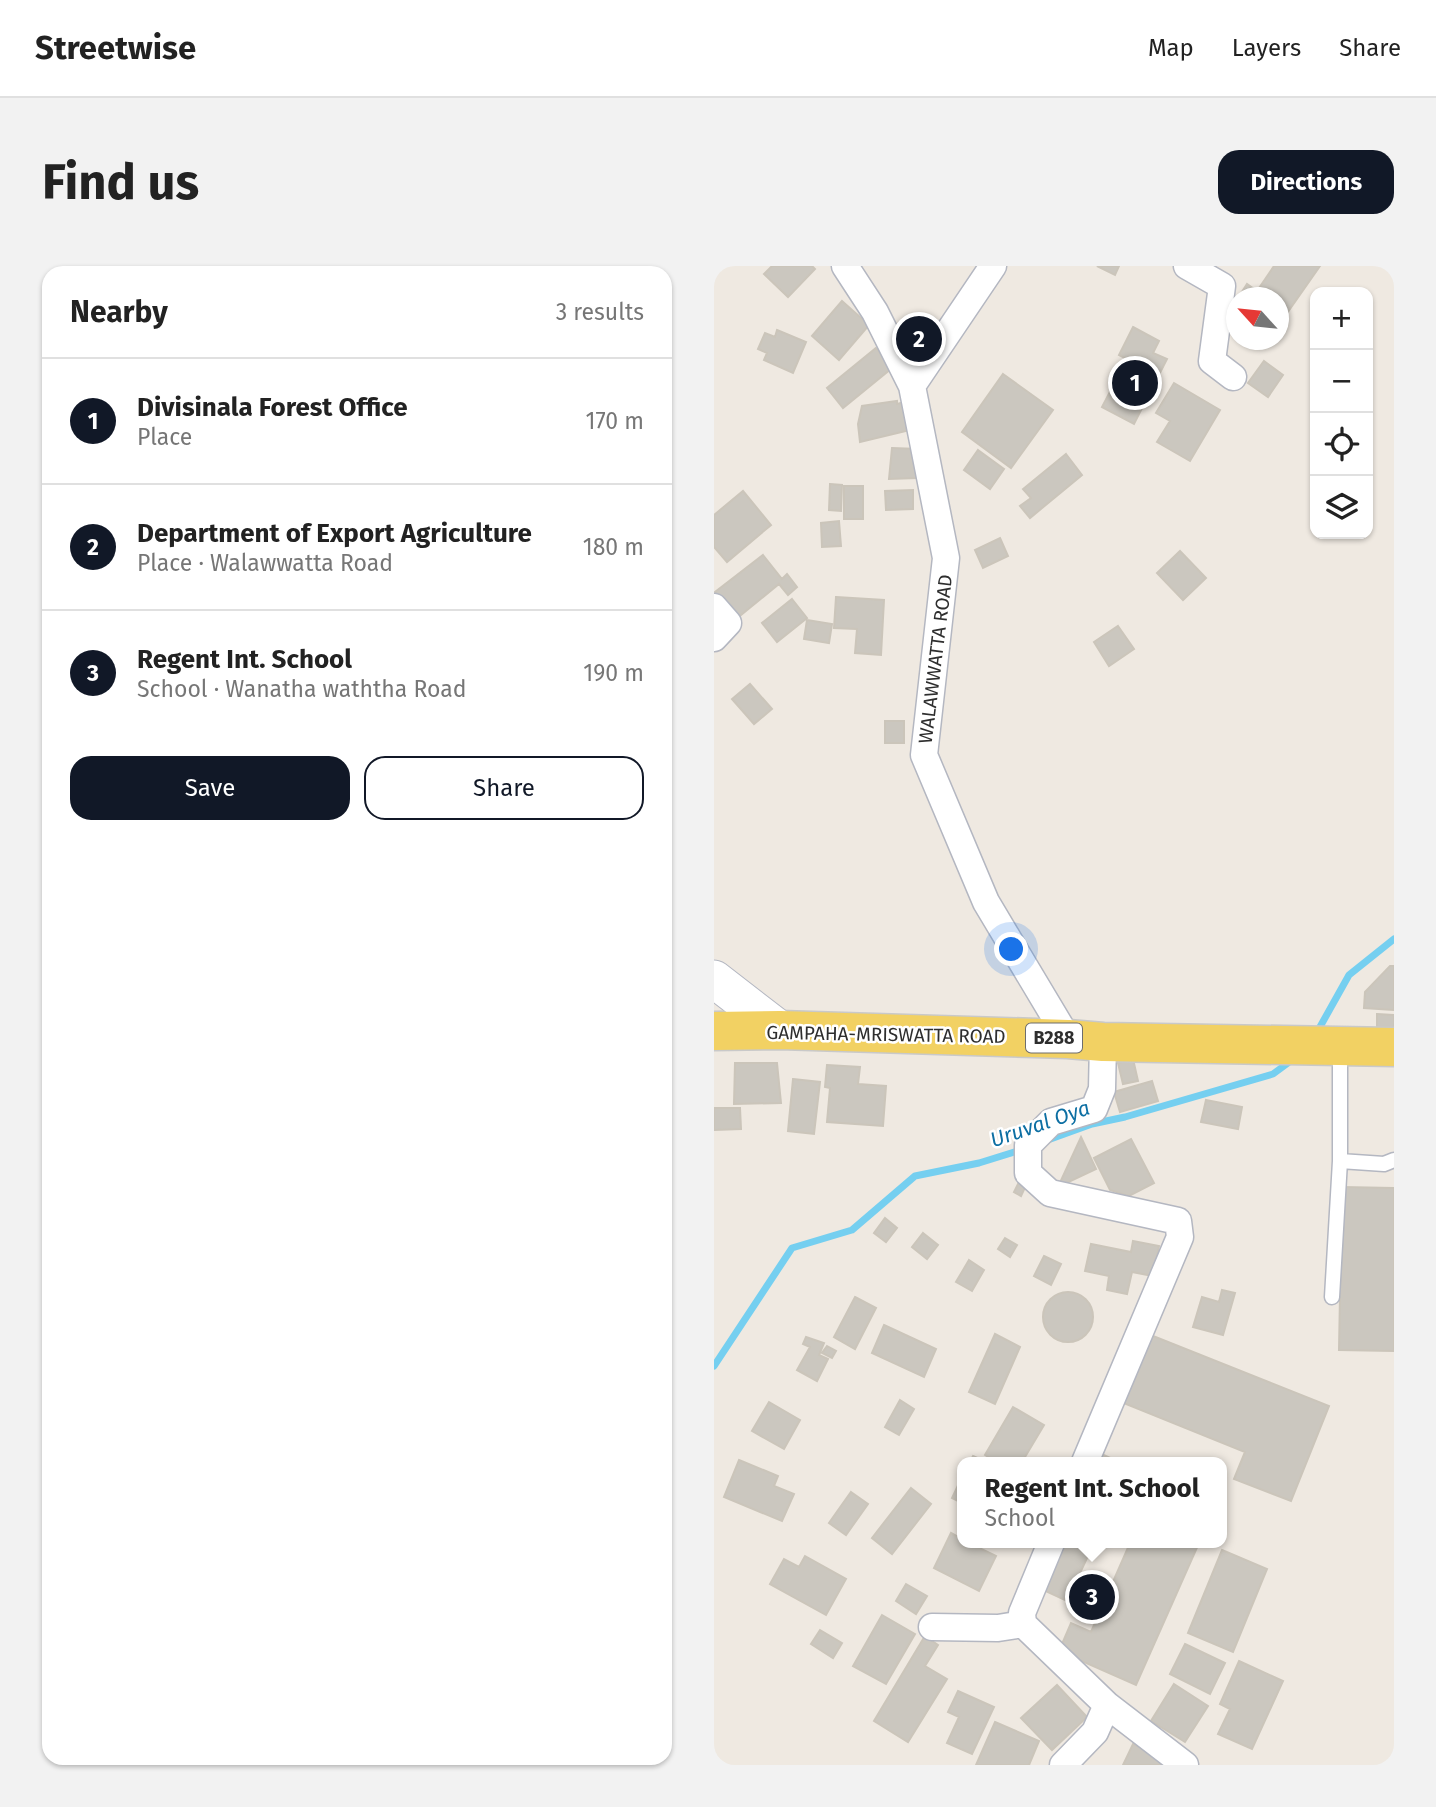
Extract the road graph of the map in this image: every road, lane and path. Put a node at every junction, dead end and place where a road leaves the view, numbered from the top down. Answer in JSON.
{"nodes":[{"id":1,"x":845,"y":266,"type":"edge"},
{"id":2,"x":993,"y":266,"type":"edge"},
{"id":3,"x":1187,"y":266,"type":"edge"},
{"id":4,"x":1233,"y":377,"type":"dead end"},
{"id":5,"x":912,"y":386,"type":"junction"},
{"id":6,"x":714,"y":607,"type":"edge"},
{"id":7,"x":714,"y":638,"type":"edge"},
{"id":8,"x":714,"y":979,"type":"edge"},
{"id":9,"x":780,"y":1030,"type":"junction"},
{"id":10,"x":714,"y":1031,"type":"edge"},
{"id":11,"x":1085,"y":1040,"type":"junction"},
{"id":12,"x":1340,"y":1046,"type":"junction"},
{"id":13,"x":1394,"y":1047,"type":"edge"},
{"id":14,"x":1394,"y":1160,"type":"edge"},
{"id":15,"x":1340,"y":1161,"type":"junction"},
{"id":16,"x":1332,"y":1297,"type":"dead end"},
{"id":17,"x":1087,"y":1457,"type":"edge"},
{"id":18,"x":1049,"y":1548,"type":"edge"},
{"id":19,"x":1023,"y":1624,"type":"junction"},
{"id":20,"x":932,"y":1628,"type":"dead end"},
{"id":21,"x":1107,"y":1705,"type":"junction"},
{"id":22,"x":1063,"y":1765,"type":"edge"},
{"id":23,"x":1185,"y":1765,"type":"edge"}],
"edges":[{"from":1,"to":5,"type":"street","name":"WALAWWATTA ROAD"},
{"from":2,"to":5,"type":"street"},
{"from":3,"to":4,"type":"street"},
{"from":5,"to":11,"type":"street","name":"WALAWWATTA ROAD"},
{"from":6,"to":7,"type":"street"},
{"from":8,"to":9,"type":"street"},
{"from":9,"to":10,"type":"main road","name":"GAMPAHA-MRISWATTA ROAD","number":"B288"},
{"from":9,"to":11,"type":"main road","name":"GAMPAHA-MRISWATTA ROAD","number":"B288"},
{"from":11,"to":12,"type":"main road","name":"GAMPAHA-MRISWATTA ROAD","number":"B288"},
{"from":11,"to":17,"type":"street"},
{"from":12,"to":13,"type":"main road","name":"GAMPAHA-MRISWATTA ROAD","number":"B288"},
{"from":12,"to":15,"type":"lane"},
{"from":14,"to":15,"type":"lane"},
{"from":15,"to":16,"type":"lane"},
{"from":18,"to":19,"type":"street"},
{"from":19,"to":20,"type":"street"},
{"from":19,"to":21,"type":"street"},
{"from":21,"to":22,"type":"street"},
{"from":21,"to":23,"type":"street"}]}
